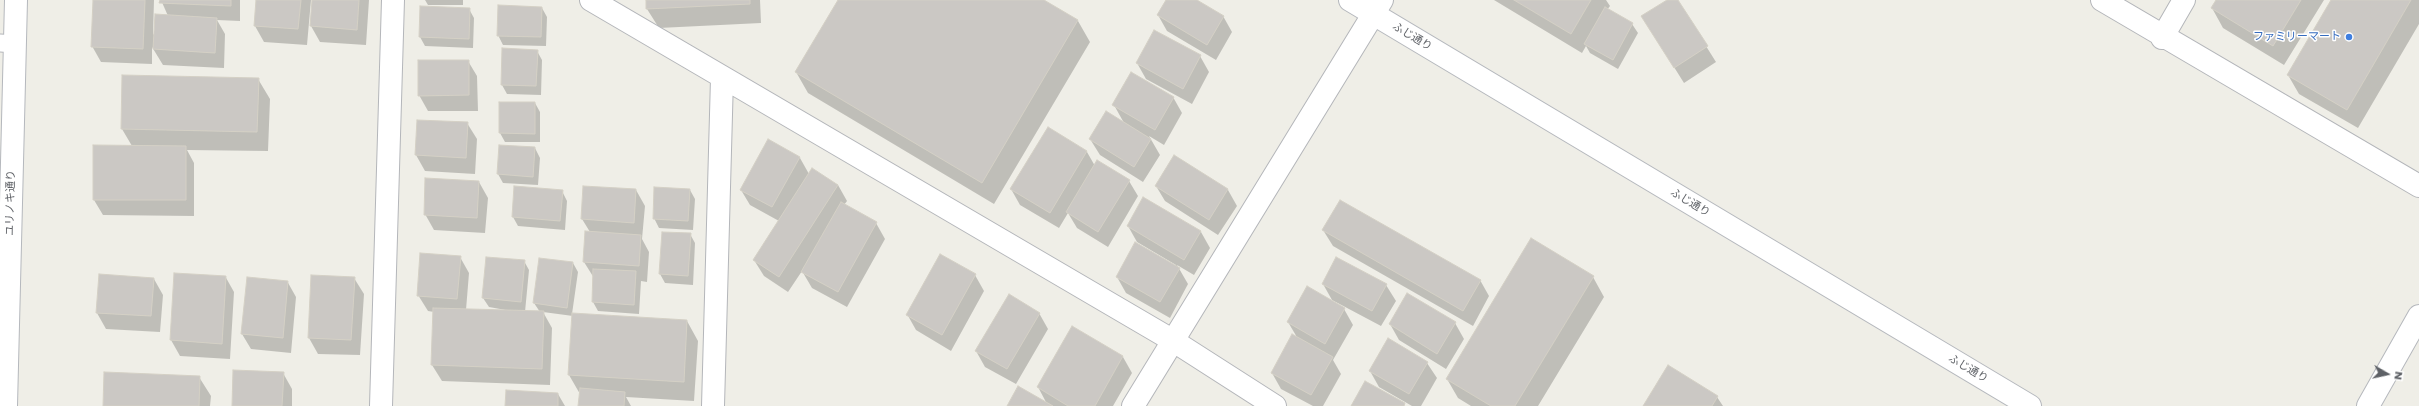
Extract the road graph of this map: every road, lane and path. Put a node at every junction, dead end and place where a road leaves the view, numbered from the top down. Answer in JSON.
{"nodes":[{"id":1,"x":16,"y":0,"type":"edge"},
{"id":2,"x":393,"y":0,"type":"edge"},
{"id":3,"x":591,"y":0,"type":"edge"},
{"id":4,"x":1350,"y":0,"type":"edge"},
{"id":5,"x":2184,"y":0,"type":"edge"},
{"id":6,"x":2104,"y":1,"type":"edge"},
{"id":7,"x":1378,"y":7,"type":"edge"},
{"id":8,"x":2162,"y":38,"type":"junction"},
{"id":9,"x":8,"y":43,"type":"edge"},
{"id":10,"x":722,"y":78,"type":"junction"},
{"id":11,"x":7,"y":109,"type":"edge"},
{"id":12,"x":6,"y":170,"type":"edge"},
{"id":13,"x":2419,"y":186,"type":"edge"},
{"id":14,"x":2419,"y":316,"type":"edge"},
{"id":15,"x":1172,"y":340,"type":"junction"},
{"id":16,"x":4,"y":349,"type":"edge"},
{"id":17,"x":6,"y":406,"type":"edge"},
{"id":18,"x":381,"y":406,"type":"edge"},
{"id":19,"x":713,"y":406,"type":"edge"},
{"id":20,"x":1133,"y":406,"type":"edge"},
{"id":21,"x":1275,"y":406,"type":"edge"},
{"id":22,"x":2030,"y":406,"type":"edge"},
{"id":23,"x":2368,"y":406,"type":"edge"}],
"edges":[{"from":1,"to":9,"type":"street","name":"ユリノキ通り"},
{"from":2,"to":18,"type":"street"},
{"from":3,"to":10,"type":"street"},
{"from":4,"to":7,"type":"street","name":"ふじ通り"},
{"from":5,"to":8,"type":"street"},
{"from":6,"to":8,"type":"street"},
{"from":7,"to":15,"type":"street"},
{"from":7,"to":22,"type":"street","name":"ふじ通り"},
{"from":8,"to":13,"type":"street"},
{"from":9,"to":11,"type":"street","name":"ユリノキ通り"},
{"from":10,"to":15,"type":"street"},
{"from":10,"to":19,"type":"street"},
{"from":11,"to":12,"type":"street","name":"ユリノキ通り"},
{"from":12,"to":16,"type":"street","name":"ユリノキ通り"},
{"from":14,"to":23,"type":"street"},
{"from":15,"to":20,"type":"street"},
{"from":15,"to":21,"type":"street"},
{"from":16,"to":17,"type":"street","name":"ユリノキ通り"}]}
